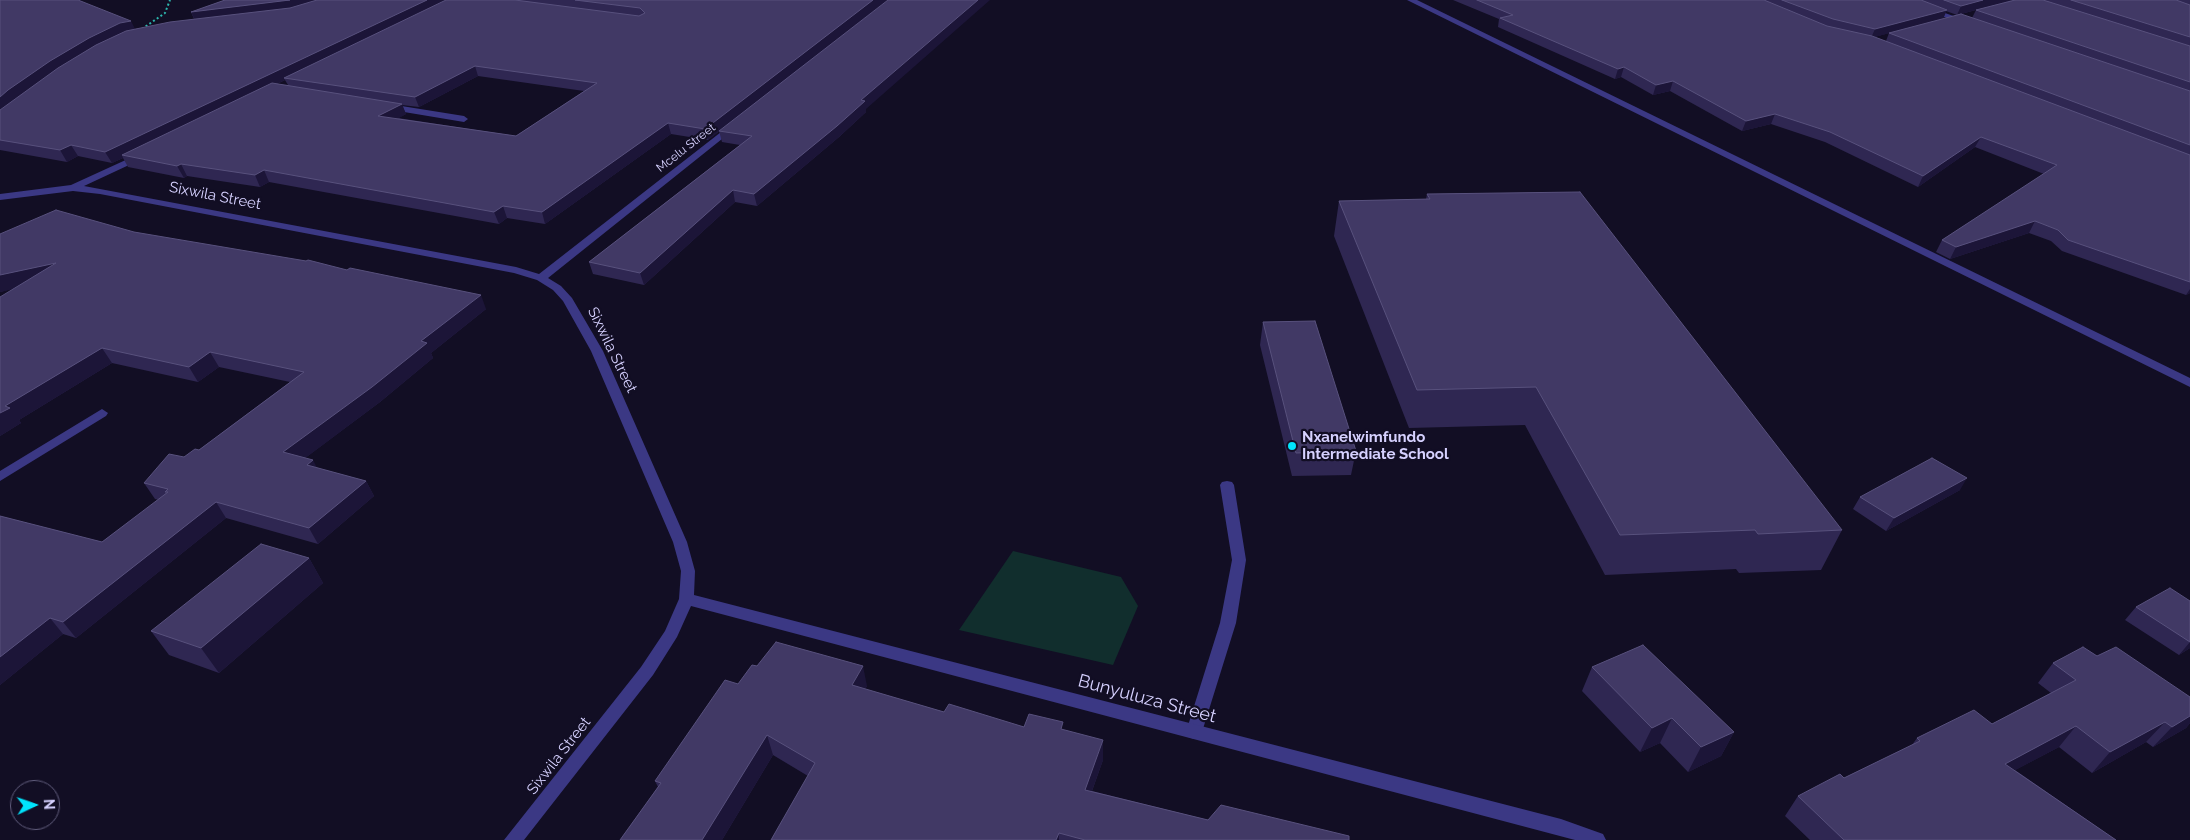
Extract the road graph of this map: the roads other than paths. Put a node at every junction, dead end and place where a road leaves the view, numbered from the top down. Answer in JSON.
{"nodes":[{"id":1,"x":1411,"y":0,"type":"edge"},
{"id":2,"x":1902,"y":0,"type":"edge"},
{"id":3,"x":1973,"y":14,"type":"edge"},
{"id":4,"x":1955,"y":18,"type":"junction"},
{"id":5,"x":1936,"y":24,"type":"edge"},
{"id":6,"x":1974,"y":25,"type":"edge"},
{"id":7,"x":376,"y":105,"type":"edge"},
{"id":8,"x":464,"y":119,"type":"dead end"},
{"id":9,"x":741,"y":121,"type":"edge"},
{"id":10,"x":153,"y":150,"type":"edge"},
{"id":11,"x":73,"y":188,"type":"junction"},
{"id":12,"x":0,"y":197,"type":"edge"},
{"id":13,"x":541,"y":278,"type":"junction"},
{"id":14,"x":2190,"y":383,"type":"edge"},
{"id":15,"x":102,"y":413,"type":"dead end"},
{"id":16,"x":0,"y":477,"type":"edge"},
{"id":17,"x":1227,"y":485,"type":"dead end"},
{"id":18,"x":686,"y":599,"type":"junction"},
{"id":19,"x":1194,"y":732,"type":"junction"},
{"id":20,"x":513,"y":840,"type":"edge"},
{"id":21,"x":1597,"y":840,"type":"edge"}],
"edges":[{"from":1,"to":14,"type":"street"},
{"from":2,"to":4,"type":"street"},
{"from":3,"to":4,"type":"street"},
{"from":4,"to":5,"type":"street"},
{"from":4,"to":6,"type":"street"},
{"from":7,"to":8,"type":"street"},
{"from":9,"to":13,"type":"street","name":"Mcelu Street"},
{"from":10,"to":11,"type":"street"},
{"from":11,"to":12,"type":"street","name":"Sixwila Street"},
{"from":11,"to":13,"type":"street","name":"Sixwila Street"},
{"from":13,"to":18,"type":"street","name":"Sixwila Street"},
{"from":15,"to":16,"type":"street"},
{"from":17,"to":19,"type":"street"},
{"from":18,"to":19,"type":"street","name":"Bunyuluza Street"},
{"from":18,"to":20,"type":"street","name":"Sixwila Street"},
{"from":19,"to":21,"type":"street","name":"Bunyuluza Street"}]}
